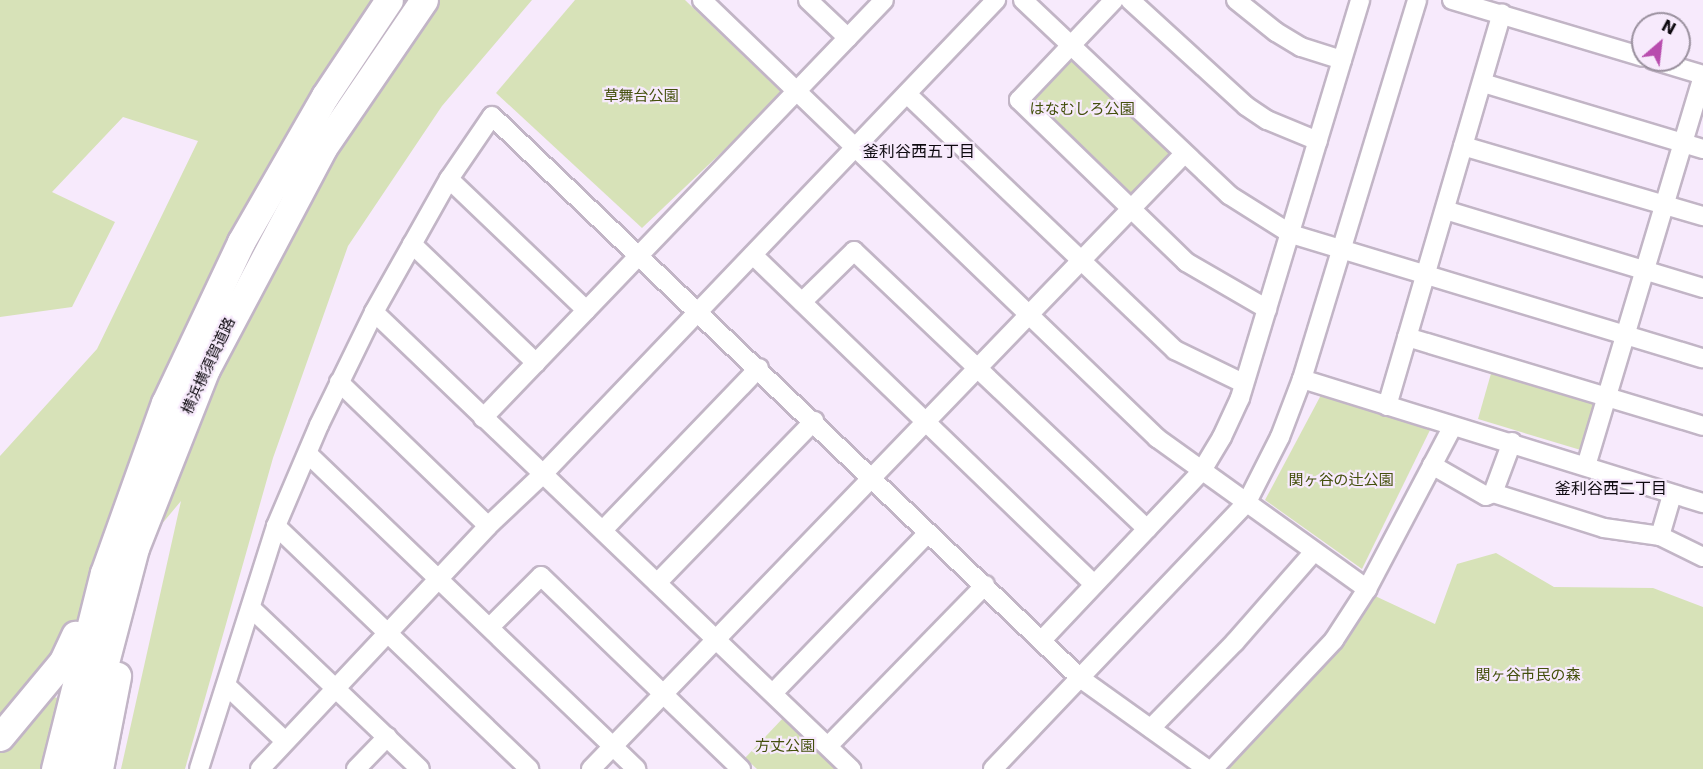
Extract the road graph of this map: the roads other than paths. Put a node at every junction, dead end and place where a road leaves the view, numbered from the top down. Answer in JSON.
{"nodes":[{"id":1,"x":389,"y":0,"type":"edge"},
{"id":2,"x":424,"y":0,"type":"edge"},
{"id":3,"x":702,"y":0,"type":"edge"},
{"id":4,"x":808,"y":0,"type":"edge"},
{"id":5,"x":884,"y":0,"type":"edge"},
{"id":6,"x":996,"y":0,"type":"edge"},
{"id":7,"x":1023,"y":0,"type":"edge"},
{"id":8,"x":1114,"y":0,"type":"edge"},
{"id":9,"x":1130,"y":0,"type":"edge"},
{"id":10,"x":1236,"y":0,"type":"edge"},
{"id":11,"x":1360,"y":0,"type":"edge"},
{"id":12,"x":1417,"y":0,"type":"edge"},
{"id":13,"x":1452,"y":0,"type":"edge"},
{"id":14,"x":1502,"y":14,"type":"junction"},
{"id":15,"x":848,"y":38,"type":"junction"},
{"id":16,"x":1070,"y":46,"type":"junction"},
{"id":17,"x":1631,"y":53,"type":"edge"},
{"id":18,"x":1342,"y":60,"type":"junction"},
{"id":19,"x":1703,"y":76,"type":"edge"},
{"id":20,"x":1483,"y":83,"type":"junction"},
{"id":21,"x":797,"y":91,"type":"junction"},
{"id":22,"x":907,"y":94,"type":"junction"},
{"id":23,"x":1318,"y":141,"type":"junction"},
{"id":24,"x":1681,"y":143,"type":"junction"},
{"id":25,"x":1463,"y":146,"type":"junction"},
{"id":26,"x":855,"y":148,"type":"junction"},
{"id":27,"x":1703,"y":150,"type":"edge"},
{"id":28,"x":1183,"y":155,"type":"junction"},
{"id":29,"x":449,"y":180,"type":"junction"},
{"id":30,"x":1665,"y":205,"type":"junction"},
{"id":31,"x":1131,"y":207,"type":"junction"},
{"id":32,"x":1444,"y":210,"type":"junction"},
{"id":33,"x":1703,"y":216,"type":"edge"},
{"id":34,"x":1292,"y":234,"type":"junction"},
{"id":35,"x":412,"y":244,"type":"junction"},
{"id":36,"x":1341,"y":248,"type":"junction"},
{"id":37,"x":640,"y":254,"type":"junction"},
{"id":38,"x":753,"y":255,"type":"junction"},
{"id":39,"x":1079,"y":260,"type":"junction"},
{"id":40,"x":1646,"y":271,"type":"junction"},
{"id":41,"x":1425,"y":274,"type":"junction"},
{"id":42,"x":1703,"y":288,"type":"edge"},
{"id":43,"x":802,"y":302,"type":"junction"},
{"id":44,"x":236,"y":308,"type":"junction"},
{"id":45,"x":1267,"y":309,"type":"junction"},
{"id":46,"x":586,"y":310,"type":"junction"},
{"id":47,"x":699,"y":310,"type":"junction"},
{"id":48,"x":374,"y":312,"type":"junction"},
{"id":49,"x":1028,"y":314,"type":"junction"},
{"id":50,"x":1626,"y":335,"type":"junction"},
{"id":51,"x":1407,"y":337,"type":"junction"},
{"id":52,"x":1703,"y":358,"type":"edge"},
{"id":53,"x":536,"y":363,"type":"junction"},
{"id":54,"x":976,"y":367,"type":"junction"},
{"id":55,"x":759,"y":368,"type":"junction"},
{"id":56,"x":1302,"y":379,"type":"junction"},
{"id":57,"x":339,"y":382,"type":"junction"},
{"id":58,"x":1243,"y":383,"type":"junction"},
{"id":59,"x":1607,"y":397,"type":"junction"},
{"id":60,"x":1387,"y":406,"type":"junction"},
{"id":61,"x":483,"y":418,"type":"junction"},
{"id":62,"x":925,"y":420,"type":"junction"},
{"id":63,"x":814,"y":421,"type":"junction"},
{"id":64,"x":1703,"y":426,"type":"edge"},
{"id":65,"x":1452,"y":428,"type":"junction"},
{"id":66,"x":1512,"y":442,"type":"junction"},
{"id":67,"x":308,"y":454,"type":"junction"},
{"id":68,"x":1432,"y":465,"type":"junction"},
{"id":69,"x":1586,"y":466,"type":"junction"},
{"id":70,"x":1201,"y":472,"type":"junction"},
{"id":71,"x":543,"y":474,"type":"junction"},
{"id":72,"x":872,"y":476,"type":"junction"},
{"id":73,"x":1493,"y":493,"type":"junction"},
{"id":74,"x":1672,"y":495,"type":"junction"},
{"id":75,"x":1246,"y":502,"type":"junction"},
{"id":76,"x":1703,"y":503,"type":"edge"},
{"id":77,"x":276,"y":526,"type":"junction"},
{"id":78,"x":488,"y":526,"type":"junction"},
{"id":79,"x":1147,"y":529,"type":"junction"},
{"id":80,"x":603,"y":530,"type":"junction"},
{"id":81,"x":928,"y":533,"type":"junction"},
{"id":82,"x":1660,"y":536,"type":"junction"},
{"id":83,"x":1313,"y":553,"type":"junction"},
{"id":84,"x":1703,"y":556,"type":"edge"},
{"id":85,"x":104,"y":573,"type":"junction"},
{"id":86,"x":440,"y":581,"type":"junction"},
{"id":87,"x":657,"y":583,"type":"junction"},
{"id":88,"x":1094,"y":584,"type":"junction"},
{"id":89,"x":985,"y":585,"type":"junction"},
{"id":90,"x":1367,"y":589,"type":"junction"},
{"id":91,"x":251,"y":608,"type":"junction"},
{"id":92,"x":490,"y":627,"type":"junction"},
{"id":93,"x":389,"y":634,"type":"junction"},
{"id":94,"x":715,"y":639,"type":"junction"},
{"id":95,"x":1043,"y":639,"type":"junction"},
{"id":96,"x":1080,"y":678,"type":"junction"},
{"id":97,"x":226,"y":686,"type":"junction"},
{"id":98,"x":337,"y":689,"type":"junction"},
{"id":99,"x":773,"y":693,"type":"junction"},
{"id":100,"x":664,"y":694,"type":"junction"},
{"id":101,"x":1151,"y":728,"type":"junction"},
{"id":102,"x":0,"y":737,"type":"edge"},
{"id":103,"x":387,"y":737,"type":"junction"},
{"id":104,"x":284,"y":741,"type":"junction"},
{"id":105,"x":613,"y":746,"type":"junction"},
{"id":106,"x":828,"y":746,"type":"junction"},
{"id":107,"x":55,"y":769,"type":"edge"},
{"id":108,"x":77,"y":769,"type":"edge"},
{"id":109,"x":99,"y":769,"type":"edge"},
{"id":110,"x":200,"y":769,"type":"edge"},
{"id":111,"x":260,"y":769,"type":"edge"},
{"id":112,"x":356,"y":769,"type":"edge"},
{"id":113,"x":420,"y":769,"type":"edge"},
{"id":114,"x":529,"y":769,"type":"edge"},
{"id":115,"x":591,"y":769,"type":"edge"},
{"id":116,"x":637,"y":769,"type":"edge"},
{"id":117,"x":741,"y":769,"type":"edge"},
{"id":118,"x":851,"y":769,"type":"edge"},
{"id":119,"x":993,"y":769,"type":"edge"},
{"id":120,"x":1207,"y":769,"type":"edge"},
{"id":121,"x":1213,"y":769,"type":"edge"}],
"edges":[{"from":1,"to":85,"type":"highway","name":"横浜横須賀道路"},
{"from":2,"to":44,"type":"highway","name":"横浜横須賀道路"},
{"from":3,"to":21,"type":"street"},
{"from":4,"to":15,"type":"street"},
{"from":5,"to":15,"type":"street"},
{"from":6,"to":22,"type":"street"},
{"from":7,"to":16,"type":"street"},
{"from":8,"to":16,"type":"street"},
{"from":9,"to":23,"type":"street"},
{"from":10,"to":18,"type":"street"},
{"from":11,"to":18,"type":"street"},
{"from":12,"to":36,"type":"street"},
{"from":13,"to":14,"type":"street"},
{"from":14,"to":17,"type":"street"},
{"from":14,"to":20,"type":"street"},
{"from":15,"to":21,"type":"street"},
{"from":16,"to":28,"type":"street"},
{"from":16,"to":31,"type":"street"},
{"from":18,"to":23,"type":"street"},
{"from":19,"to":24,"type":"street"},
{"from":20,"to":24,"type":"street"},
{"from":20,"to":25,"type":"street"},
{"from":21,"to":26,"type":"street"},
{"from":21,"to":37,"type":"street"},
{"from":22,"to":26,"type":"street"},
{"from":22,"to":39,"type":"street"},
{"from":23,"to":34,"type":"street"},
{"from":24,"to":27,"type":"street"},
{"from":24,"to":30,"type":"street"},
{"from":25,"to":30,"type":"street"},
{"from":25,"to":32,"type":"street"},
{"from":26,"to":38,"type":"street"},
{"from":26,"to":49,"type":"street"},
{"from":28,"to":31,"type":"street"},
{"from":28,"to":34,"type":"street"},
{"from":29,"to":35,"type":"street"},
{"from":29,"to":37,"type":"street"},
{"from":29,"to":46,"type":"street"},
{"from":30,"to":33,"type":"street"},
{"from":30,"to":40,"type":"street"},
{"from":31,"to":39,"type":"street"},
{"from":31,"to":45,"type":"street"},
{"from":32,"to":40,"type":"street"},
{"from":32,"to":41,"type":"street"},
{"from":34,"to":36,"type":"street"},
{"from":34,"to":45,"type":"street"},
{"from":35,"to":48,"type":"street"},
{"from":35,"to":53,"type":"street"},
{"from":36,"to":41,"type":"street"},
{"from":36,"to":56,"type":"street"},
{"from":37,"to":46,"type":"street"},
{"from":37,"to":47,"type":"street"},
{"from":38,"to":43,"type":"street"},
{"from":38,"to":47,"type":"street"},
{"from":39,"to":49,"type":"street"},
{"from":39,"to":58,"type":"street"},
{"from":40,"to":42,"type":"street"},
{"from":40,"to":50,"type":"street"},
{"from":41,"to":50,"type":"street"},
{"from":41,"to":51,"type":"street"},
{"from":43,"to":54,"type":"street"},
{"from":43,"to":62,"type":"street"},
{"from":44,"to":108,"type":"highway","name":"横浜横須賀道路"},
{"from":44,"to":109,"type":"highway"},
{"from":45,"to":58,"type":"street"},
{"from":46,"to":53,"type":"street"},
{"from":47,"to":55,"type":"street"},
{"from":47,"to":71,"type":"street"},
{"from":48,"to":57,"type":"street"},
{"from":48,"to":61,"type":"street"},
{"from":49,"to":54,"type":"street"},
{"from":49,"to":70,"type":"street"},
{"from":50,"to":52,"type":"street"},
{"from":50,"to":59,"type":"street"},
{"from":51,"to":59,"type":"street"},
{"from":51,"to":60,"type":"street"},
{"from":53,"to":61,"type":"street"},
{"from":54,"to":62,"type":"street"},
{"from":54,"to":79,"type":"street"},
{"from":55,"to":63,"type":"street"},
{"from":55,"to":80,"type":"street"},
{"from":56,"to":60,"type":"street"},
{"from":56,"to":75,"type":"street"},
{"from":57,"to":67,"type":"street"},
{"from":57,"to":78,"type":"street"},
{"from":58,"to":70,"type":"street"},
{"from":59,"to":64,"type":"street"},
{"from":59,"to":69,"type":"street"},
{"from":60,"to":65,"type":"street"},
{"from":61,"to":71,"type":"street"},
{"from":62,"to":72,"type":"street"},
{"from":62,"to":88,"type":"street"},
{"from":63,"to":72,"type":"street"},
{"from":63,"to":87,"type":"street"},
{"from":65,"to":66,"type":"street"},
{"from":65,"to":68,"type":"street"},
{"from":66,"to":69,"type":"street"},
{"from":66,"to":73,"type":"street"},
{"from":67,"to":77,"type":"street"},
{"from":67,"to":86,"type":"street"},
{"from":68,"to":73,"type":"street"},
{"from":68,"to":90,"type":"street"},
{"from":69,"to":74,"type":"street"},
{"from":70,"to":75,"type":"street"},
{"from":70,"to":79,"type":"street"},
{"from":71,"to":78,"type":"street"},
{"from":71,"to":80,"type":"street"},
{"from":72,"to":81,"type":"street"},
{"from":72,"to":94,"type":"street"},
{"from":73,"to":82,"type":"street"},
{"from":74,"to":76,"type":"street"},
{"from":74,"to":82,"type":"street"},
{"from":75,"to":83,"type":"street"},
{"from":75,"to":96,"type":"street"},
{"from":77,"to":91,"type":"street"},
{"from":77,"to":93,"type":"street"},
{"from":78,"to":86,"type":"street"},
{"from":79,"to":88,"type":"street"},
{"from":80,"to":87,"type":"street"},
{"from":81,"to":89,"type":"street"},
{"from":81,"to":99,"type":"street"},
{"from":82,"to":84,"type":"street"},
{"from":83,"to":90,"type":"street"},
{"from":83,"to":101,"type":"street"},
{"from":85,"to":102,"type":"highway"},
{"from":85,"to":107,"type":"highway","name":"横浜横須賀道路"},
{"from":86,"to":92,"type":"street"},
{"from":86,"to":93,"type":"street"},
{"from":87,"to":94,"type":"street"},
{"from":88,"to":95,"type":"street"},
{"from":89,"to":95,"type":"street"},
{"from":89,"to":106,"type":"street"},
{"from":90,"to":121,"type":"street"},
{"from":91,"to":97,"type":"street"},
{"from":91,"to":98,"type":"street"},
{"from":92,"to":100,"type":"street"},
{"from":92,"to":105,"type":"street"},
{"from":93,"to":98,"type":"street"},
{"from":93,"to":114,"type":"street"},
{"from":94,"to":99,"type":"street"},
{"from":94,"to":100,"type":"street"},
{"from":95,"to":96,"type":"street"},
{"from":96,"to":101,"type":"street"},
{"from":96,"to":119,"type":"street"},
{"from":97,"to":104,"type":"street"},
{"from":97,"to":110,"type":"street"},
{"from":98,"to":103,"type":"street"},
{"from":98,"to":104,"type":"street"},
{"from":99,"to":106,"type":"street"},
{"from":100,"to":105,"type":"street"},
{"from":100,"to":117,"type":"street"},
{"from":101,"to":120,"type":"street"},
{"from":103,"to":112,"type":"street"},
{"from":103,"to":113,"type":"street"},
{"from":104,"to":111,"type":"street"},
{"from":105,"to":115,"type":"street"},
{"from":105,"to":116,"type":"street"},
{"from":106,"to":118,"type":"street"}]}
